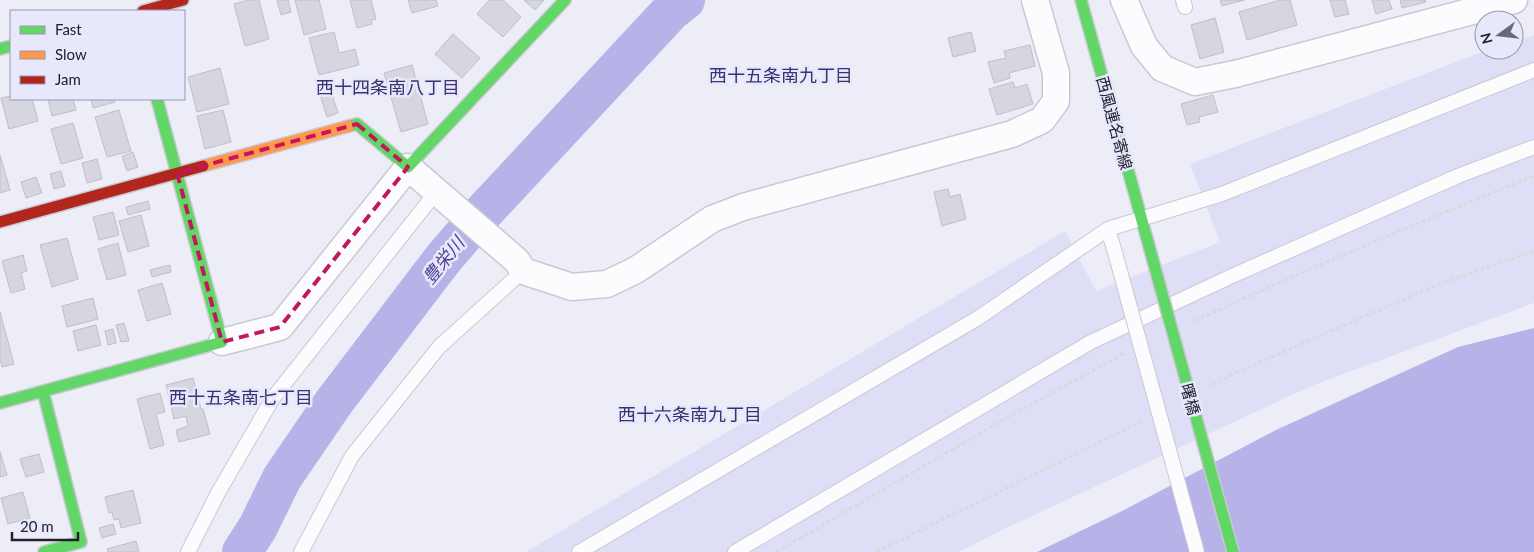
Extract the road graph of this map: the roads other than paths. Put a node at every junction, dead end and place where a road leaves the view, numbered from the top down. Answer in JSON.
{"nodes":[{"id":1,"x":183,"y":0,"type":"edge"},
{"id":2,"x":565,"y":0,"type":"edge"},
{"id":3,"x":1035,"y":0,"type":"edge"},
{"id":4,"x":1081,"y":0,"type":"edge"},
{"id":5,"x":1124,"y":0,"type":"edge"},
{"id":6,"x":1514,"y":0,"type":"edge"},
{"id":7,"x":1470,"y":6,"type":"edge"},
{"id":8,"x":136,"y":9,"type":"edge"},
{"id":9,"x":1534,"y":70,"type":"edge"},
{"id":10,"x":157,"y":100,"type":"edge"},
{"id":11,"x":1534,"y":148,"type":"edge"},
{"id":12,"x":408,"y":168,"type":"junction"},
{"id":13,"x":177,"y":173,"type":"junction"},
{"id":14,"x":441,"y":195,"type":"junction"},
{"id":15,"x":1141,"y":218,"type":"junction"},
{"id":16,"x":0,"y":222,"type":"edge"},
{"id":17,"x":1108,"y":229,"type":"junction"},
{"id":18,"x":1148,"y":246,"type":"joint"},
{"id":19,"x":520,"y":266,"type":"junction"},
{"id":20,"x":222,"y":342,"type":"junction"},
{"id":21,"x":43,"y":392,"type":"junction"},
{"id":22,"x":0,"y":403,"type":"edge"},
{"id":23,"x":83,"y":547,"type":"edge"},
{"id":24,"x":44,"y":552,"type":"edge"},
{"id":25,"x":188,"y":552,"type":"edge"},
{"id":26,"x":301,"y":552,"type":"edge"},
{"id":27,"x":579,"y":552,"type":"edge"},
{"id":28,"x":735,"y":552,"type":"edge"},
{"id":29,"x":1196,"y":552,"type":"edge"},
{"id":30,"x":1233,"y":552,"type":"edge"}],
"edges":[{"from":1,"to":8,"type":"street"},
{"from":2,"to":12,"type":"street"},
{"from":3,"to":19,"type":"street"},
{"from":4,"to":15,"type":"street","name":"西風連名寄線"},
{"from":5,"to":7,"type":"street"},
{"from":6,"to":7,"type":"street"},
{"from":9,"to":15,"type":"lane"},
{"from":10,"to":13,"type":"street"},
{"from":11,"to":28,"type":"lane"},
{"from":12,"to":13,"type":"street"},
{"from":12,"to":14,"type":"street"},
{"from":12,"to":20,"type":"street"},
{"from":13,"to":16,"type":"street"},
{"from":13,"to":20,"type":"street"},
{"from":14,"to":19,"type":"street"},
{"from":14,"to":25,"type":"lane"},
{"from":15,"to":17,"type":"lane"},
{"from":15,"to":18,"type":"street","name":"西風連名寄線"},
{"from":17,"to":27,"type":"lane"},
{"from":17,"to":29,"type":"lane","bridge":true},
{"from":18,"to":30,"type":"street","name":"曙橋","bridge":true},
{"from":19,"to":26,"type":"lane"},
{"from":20,"to":21,"type":"street"},
{"from":21,"to":22,"type":"street"},
{"from":21,"to":23,"type":"street"},
{"from":23,"to":24,"type":"street"}]}
